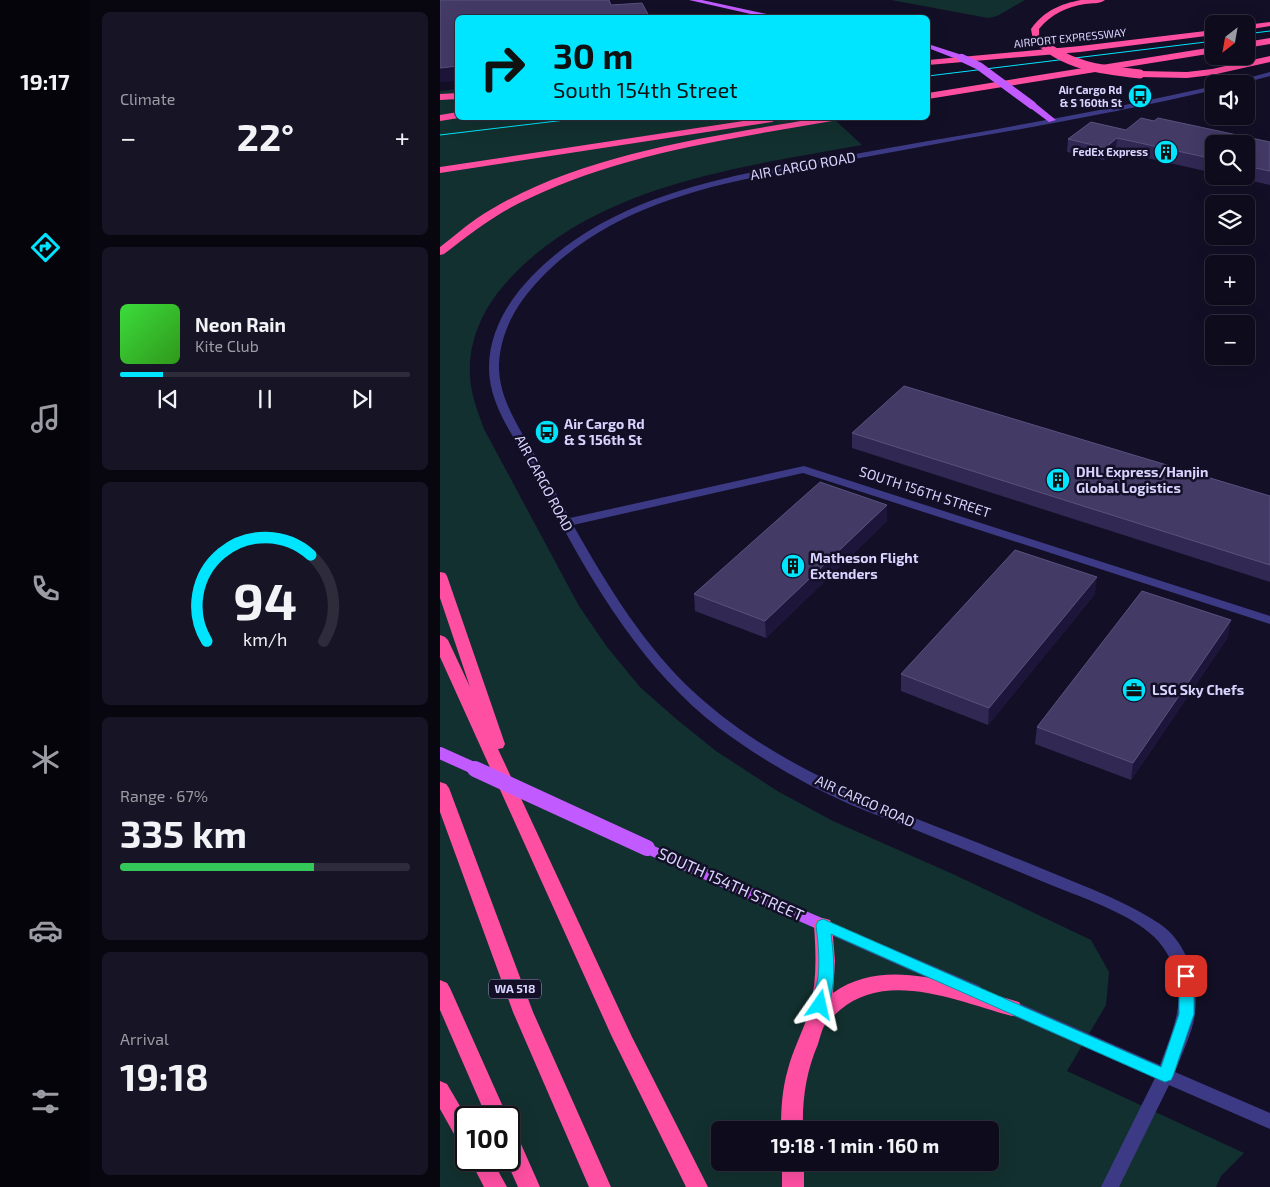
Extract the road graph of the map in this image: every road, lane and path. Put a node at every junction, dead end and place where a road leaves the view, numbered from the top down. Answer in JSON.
{"nodes":[{"id":1,"x":692,"y":0,"type":"edge"},
{"id":2,"x":1101,"y":0,"type":"edge"},
{"id":3,"x":767,"y":15,"type":"edge"},
{"id":4,"x":1270,"y":24,"type":"edge"},
{"id":5,"x":1255,"y":26,"type":"edge"},
{"id":6,"x":1205,"y":33,"type":"edge"},
{"id":7,"x":1270,"y":42,"type":"edge"},
{"id":8,"x":1255,"y":44,"type":"edge"},
{"id":9,"x":930,"y":47,"type":"edge"},
{"id":10,"x":1205,"y":51,"type":"edge"},
{"id":11,"x":1270,"y":59,"type":"edge"},
{"id":12,"x":930,"y":63,"type":"edge"},
{"id":13,"x":1270,"y":74,"type":"edge"},
{"id":14,"x":1255,"y":78,"type":"edge"},
{"id":15,"x":1205,"y":90,"type":"edge"},
{"id":16,"x":455,"y":96,"type":"edge"},
{"id":17,"x":440,"y":97,"type":"edge"},
{"id":18,"x":930,"y":97,"type":"edge"},
{"id":19,"x":455,"y":102,"type":"edge"},
{"id":20,"x":440,"y":103,"type":"edge"},
{"id":21,"x":455,"y":116,"type":"edge"},
{"id":22,"x":440,"y":118,"type":"edge"},
{"id":23,"x":770,"y":120,"type":"edge"},
{"id":24,"x":821,"y":120,"type":"edge"},
{"id":25,"x":1052,"y":120,"type":"junction"},
{"id":26,"x":440,"y":170,"type":"edge"},
{"id":27,"x":440,"y":252,"type":"edge"},
{"id":28,"x":566,"y":523,"type":"junction"},
{"id":29,"x":440,"y":576,"type":"edge"},
{"id":30,"x":1270,"y":620,"type":"edge"},
{"id":31,"x":440,"y":640,"type":"edge"},
{"id":32,"x":440,"y":753,"type":"edge"},
{"id":33,"x":440,"y":788,"type":"edge"},
{"id":34,"x":524,"y":821,"type":"junction"},
{"id":35,"x":823,"y":925,"type":"junction"},
{"id":36,"x":440,"y":988,"type":"edge"},
{"id":37,"x":1012,"y":1008,"type":"junction"},
{"id":38,"x":818,"y":1018,"type":"junction"},
{"id":39,"x":1165,"y":1076,"type":"junction"},
{"id":40,"x":440,"y":1090,"type":"edge"},
{"id":41,"x":493,"y":1106,"type":"edge"},
{"id":42,"x":455,"y":1116,"type":"edge"},
{"id":43,"x":792,"y":1121,"type":"edge"},
{"id":44,"x":1270,"y":1122,"type":"edge"},
{"id":45,"x":520,"y":1167,"type":"edge"},
{"id":46,"x":487,"y":1171,"type":"edge"},
{"id":47,"x":793,"y":1171,"type":"edge"},
{"id":48,"x":496,"y":1187,"type":"edge"},
{"id":49,"x":529,"y":1187,"type":"edge"},
{"id":50,"x":600,"y":1187,"type":"edge"},
{"id":51,"x":697,"y":1187,"type":"edge"},
{"id":52,"x":793,"y":1187,"type":"edge"},
{"id":53,"x":1110,"y":1187,"type":"edge"}],
"edges":[{"from":1,"to":3,"type":"main road"},
{"from":2,"to":11,"type":"highway","bridge":true},
{"from":4,"to":5,"type":"highway"},
{"from":6,"to":12,"type":"highway","name":"AIRPORT EXPRESSWAY"},
{"from":7,"to":8,"type":"highway"},
{"from":9,"to":25,"type":"main road","bridge":true},
{"from":10,"to":18,"type":"highway"},
{"from":13,"to":14,"type":"street"},
{"from":15,"to":25,"type":"street","name":"AIR CARGO ROAD"},
{"from":16,"to":17,"type":"highway"},
{"from":19,"to":20,"type":"highway"},
{"from":21,"to":22,"type":"highway"},
{"from":23,"to":26,"type":"highway"},
{"from":24,"to":27,"type":"highway"},
{"from":25,"to":28,"type":"street","name":"AIR CARGO ROAD"},
{"from":28,"to":30,"type":"street","name":"SOUTH 156TH STREET"},
{"from":28,"to":39,"type":"street","name":"AIR CARGO ROAD"},
{"from":29,"to":34,"type":"highway"},
{"from":31,"to":34,"type":"highway"},
{"from":32,"to":35,"type":"main road","name":"SOUTH 154TH STREET","bridge":true},
{"from":33,"to":50,"type":"highway","number":"WA 518"},
{"from":34,"to":51,"type":"highway"},
{"from":35,"to":37,"type":"street","name":"SOUTH 154TH STREET"},
{"from":35,"to":38,"type":"highway"},
{"from":36,"to":41,"type":"highway"},
{"from":37,"to":38,"type":"highway"},
{"from":37,"to":39,"type":"street","name":"SOUTH 154TH STREET"},
{"from":38,"to":43,"type":"highway"},
{"from":39,"to":44,"type":"street","name":"SOUTH 154TH STREET"},
{"from":39,"to":53,"type":"street","name":"AIR CARGO ROAD"},
{"from":40,"to":42,"type":"highway"},
{"from":45,"to":49,"type":"highway"},
{"from":46,"to":48,"type":"highway"},
{"from":47,"to":52,"type":"highway"}]}
